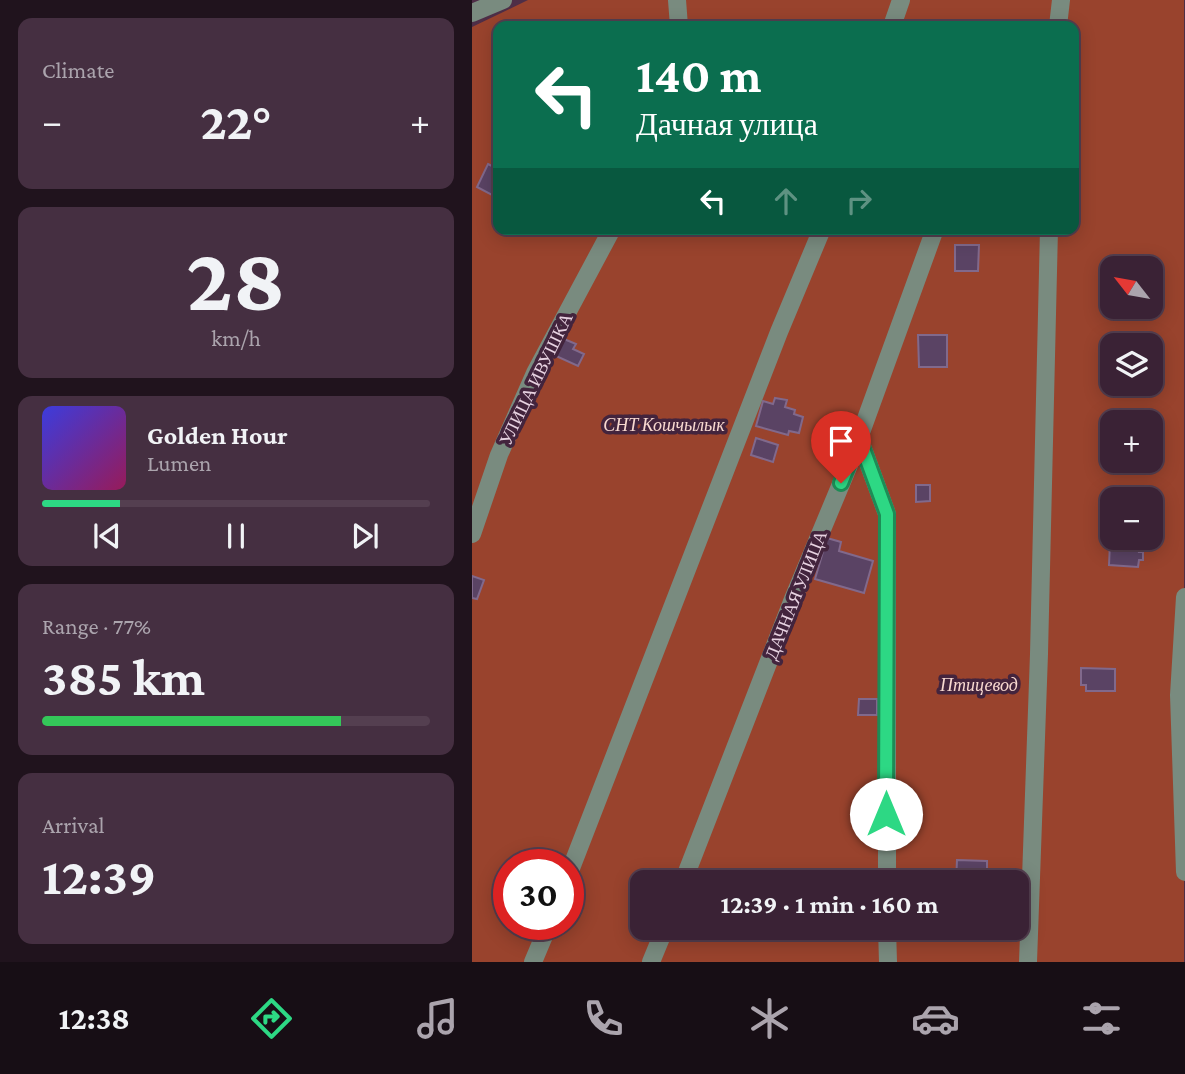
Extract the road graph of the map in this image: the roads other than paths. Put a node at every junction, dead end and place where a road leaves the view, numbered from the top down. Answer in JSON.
{"nodes":[{"id":1,"x":503,"y":0,"type":"edge"},
{"id":2,"x":677,"y":0,"type":"edge"},
{"id":3,"x":901,"y":0,"type":"edge"},
{"id":4,"x":1061,"y":0,"type":"edge"},
{"id":5,"x":472,"y":13,"type":"edge"},
{"id":6,"x":679,"y":21,"type":"edge"},
{"id":7,"x":894,"y":21,"type":"edge"},
{"id":8,"x":1059,"y":21,"type":"edge"},
{"id":9,"x":609,"y":235,"type":"edge"},
{"id":10,"x":819,"y":235,"type":"edge"},
{"id":11,"x":933,"y":235,"type":"edge"},
{"id":12,"x":1049,"y":235,"type":"edge"},
{"id":13,"x":859,"y":438,"type":"junction"},
{"id":14,"x":472,"y":534,"type":"edge"},
{"id":15,"x":1184,"y":597,"type":"edge"},
{"id":16,"x":578,"y":849,"type":"edge"},
{"id":17,"x":688,"y":870,"type":"edge"},
{"id":18,"x":887,"y":870,"type":"edge"},
{"id":19,"x":1184,"y":872,"type":"edge"},
{"id":20,"x":542,"y":940,"type":"edge"},
{"id":21,"x":659,"y":940,"type":"edge"},
{"id":22,"x":887,"y":940,"type":"edge"},
{"id":23,"x":533,"y":962,"type":"edge"},
{"id":24,"x":651,"y":962,"type":"edge"},
{"id":25,"x":888,"y":962,"type":"edge"},
{"id":26,"x":1028,"y":962,"type":"edge"}],
"edges":[{"from":1,"to":5,"type":"street"},
{"from":2,"to":6,"type":"street"},
{"from":3,"to":7,"type":"street"},
{"from":4,"to":8,"type":"street"},
{"from":9,"to":14,"type":"street","name":"УЛИЦА ИВУШКА"},
{"from":10,"to":16,"type":"street"},
{"from":11,"to":13,"type":"street","name":"ДАЧНАЯ УЛИЦА"},
{"from":12,"to":26,"type":"street"},
{"from":13,"to":17,"type":"street","name":"ДАЧНАЯ УЛИЦА"},
{"from":13,"to":18,"type":"street"},
{"from":15,"to":19,"type":"street"},
{"from":20,"to":23,"type":"street"},
{"from":21,"to":24,"type":"street"},
{"from":22,"to":25,"type":"street"}]}
